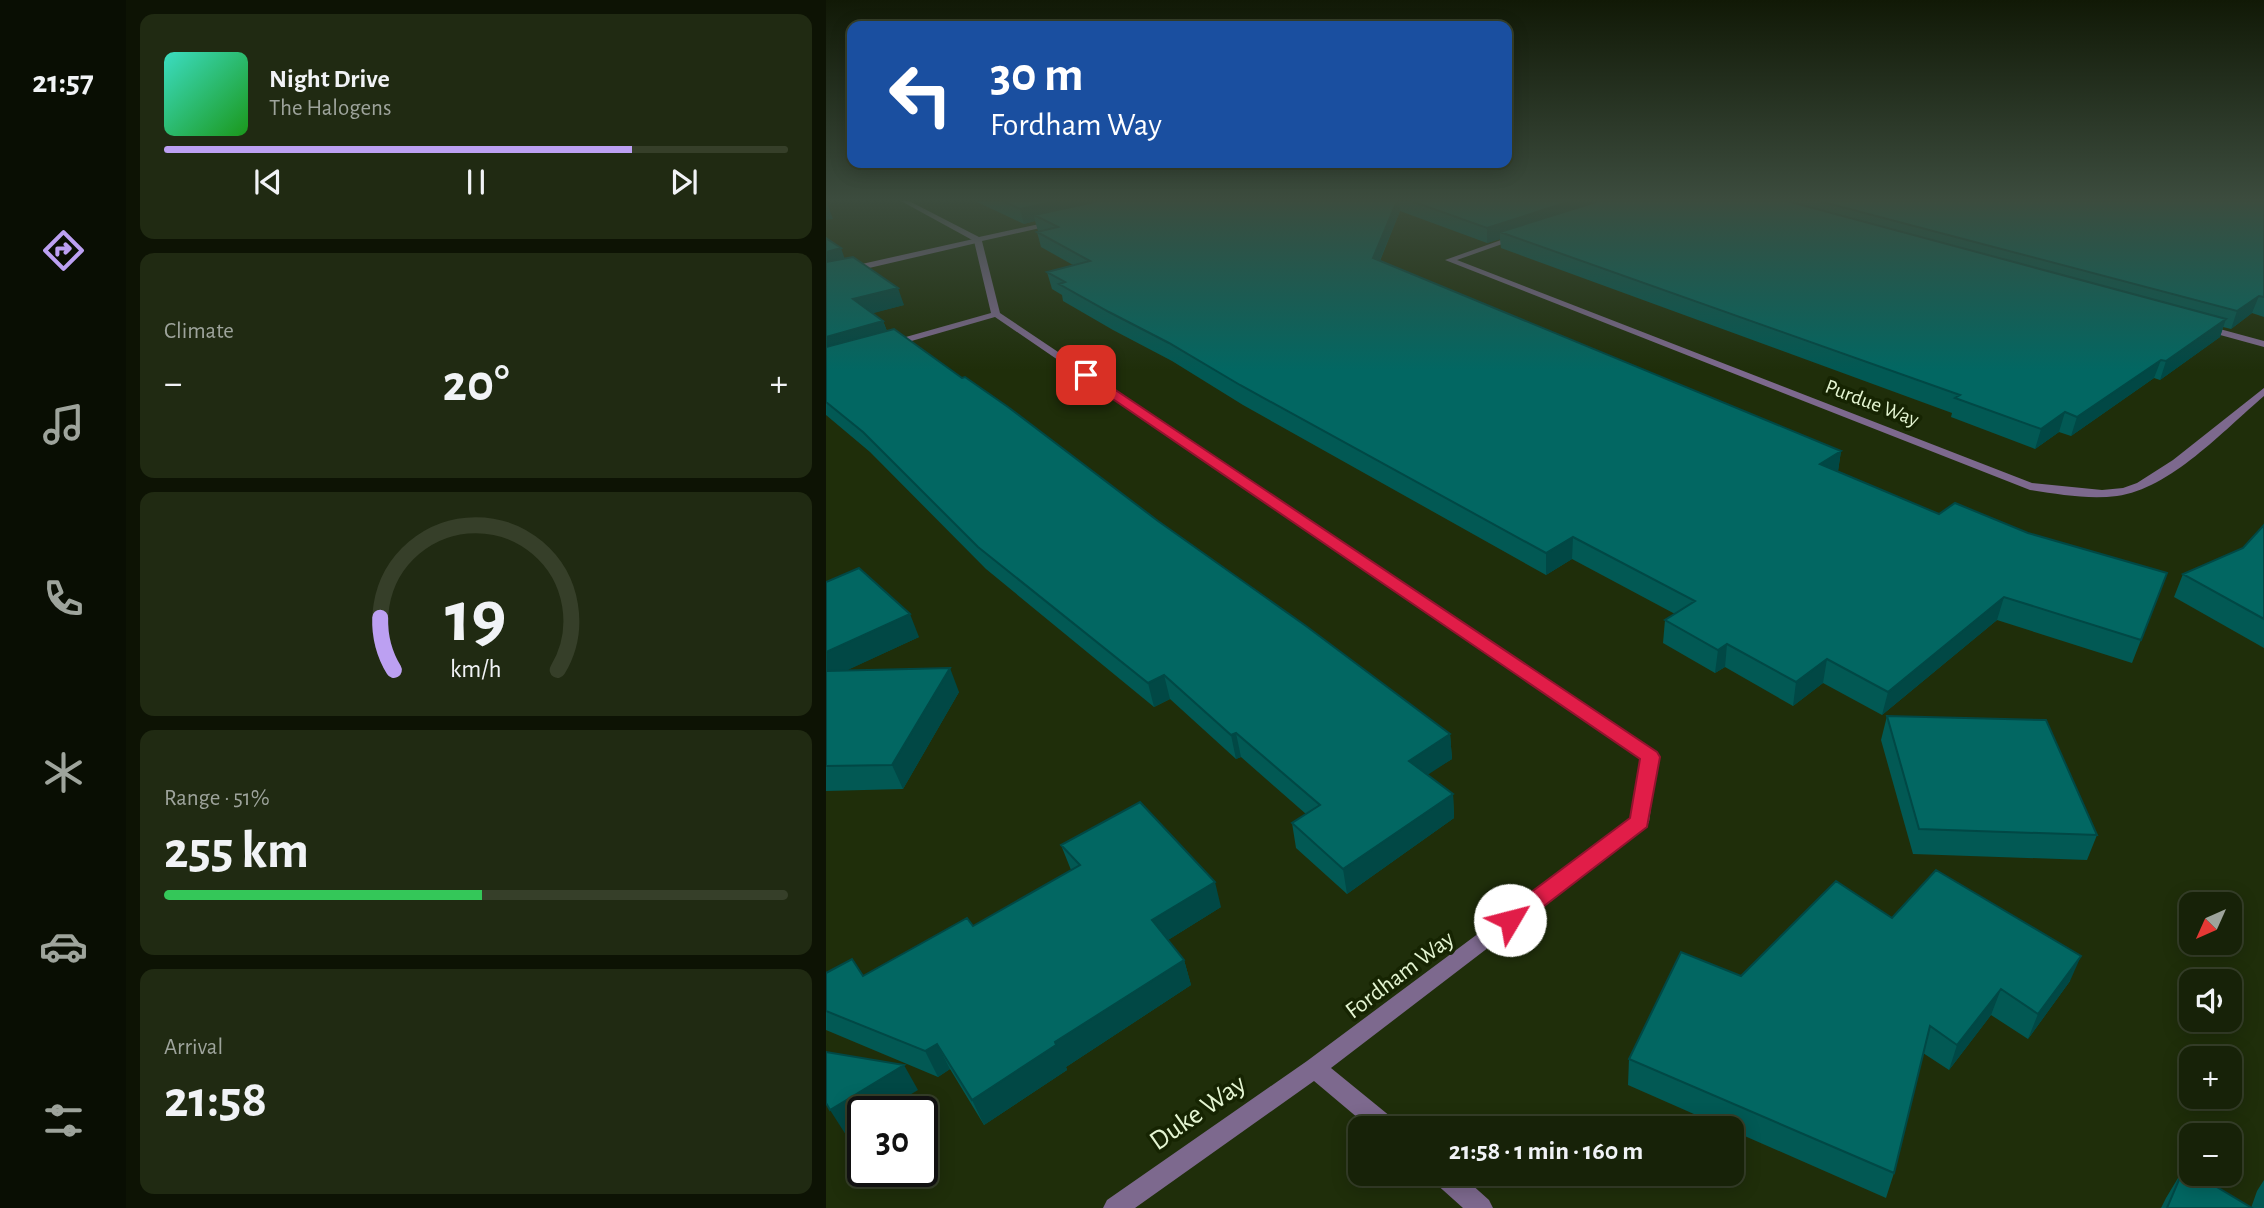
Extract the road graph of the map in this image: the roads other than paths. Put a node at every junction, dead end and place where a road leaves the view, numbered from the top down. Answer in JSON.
{"nodes":[{"id":1,"x":903,"y":257,"type":"edge"},
{"id":2,"x":982,"y":257,"type":"edge"},
{"id":3,"x":1457,"y":257,"type":"edge"},
{"id":4,"x":826,"y":275,"type":"edge"},
{"id":5,"x":996,"y":314,"type":"junction"},
{"id":6,"x":2198,"y":326,"type":"edge"},
{"id":7,"x":2264,"y":344,"type":"edge"},
{"id":8,"x":878,"y":348,"type":"edge"},
{"id":9,"x":2264,"y":391,"type":"edge"},
{"id":10,"x":1315,"y":1068,"type":"junction"},
{"id":11,"x":1372,"y":1116,"type":"edge"},
{"id":12,"x":1456,"y":1186,"type":"edge"},
{"id":13,"x":1115,"y":1208,"type":"edge"},
{"id":14,"x":1482,"y":1208,"type":"edge"}],
"edges":[{"from":1,"to":4,"type":"street"},
{"from":2,"to":5,"type":"street"},
{"from":3,"to":9,"type":"street","name":"Purdue Way"},
{"from":5,"to":8,"type":"street"},
{"from":5,"to":10,"type":"street","name":"Fordham Way"},
{"from":6,"to":7,"type":"street"},
{"from":10,"to":11,"type":"street"},
{"from":10,"to":13,"type":"street","name":"Duke Way"},
{"from":12,"to":14,"type":"street"}]}
